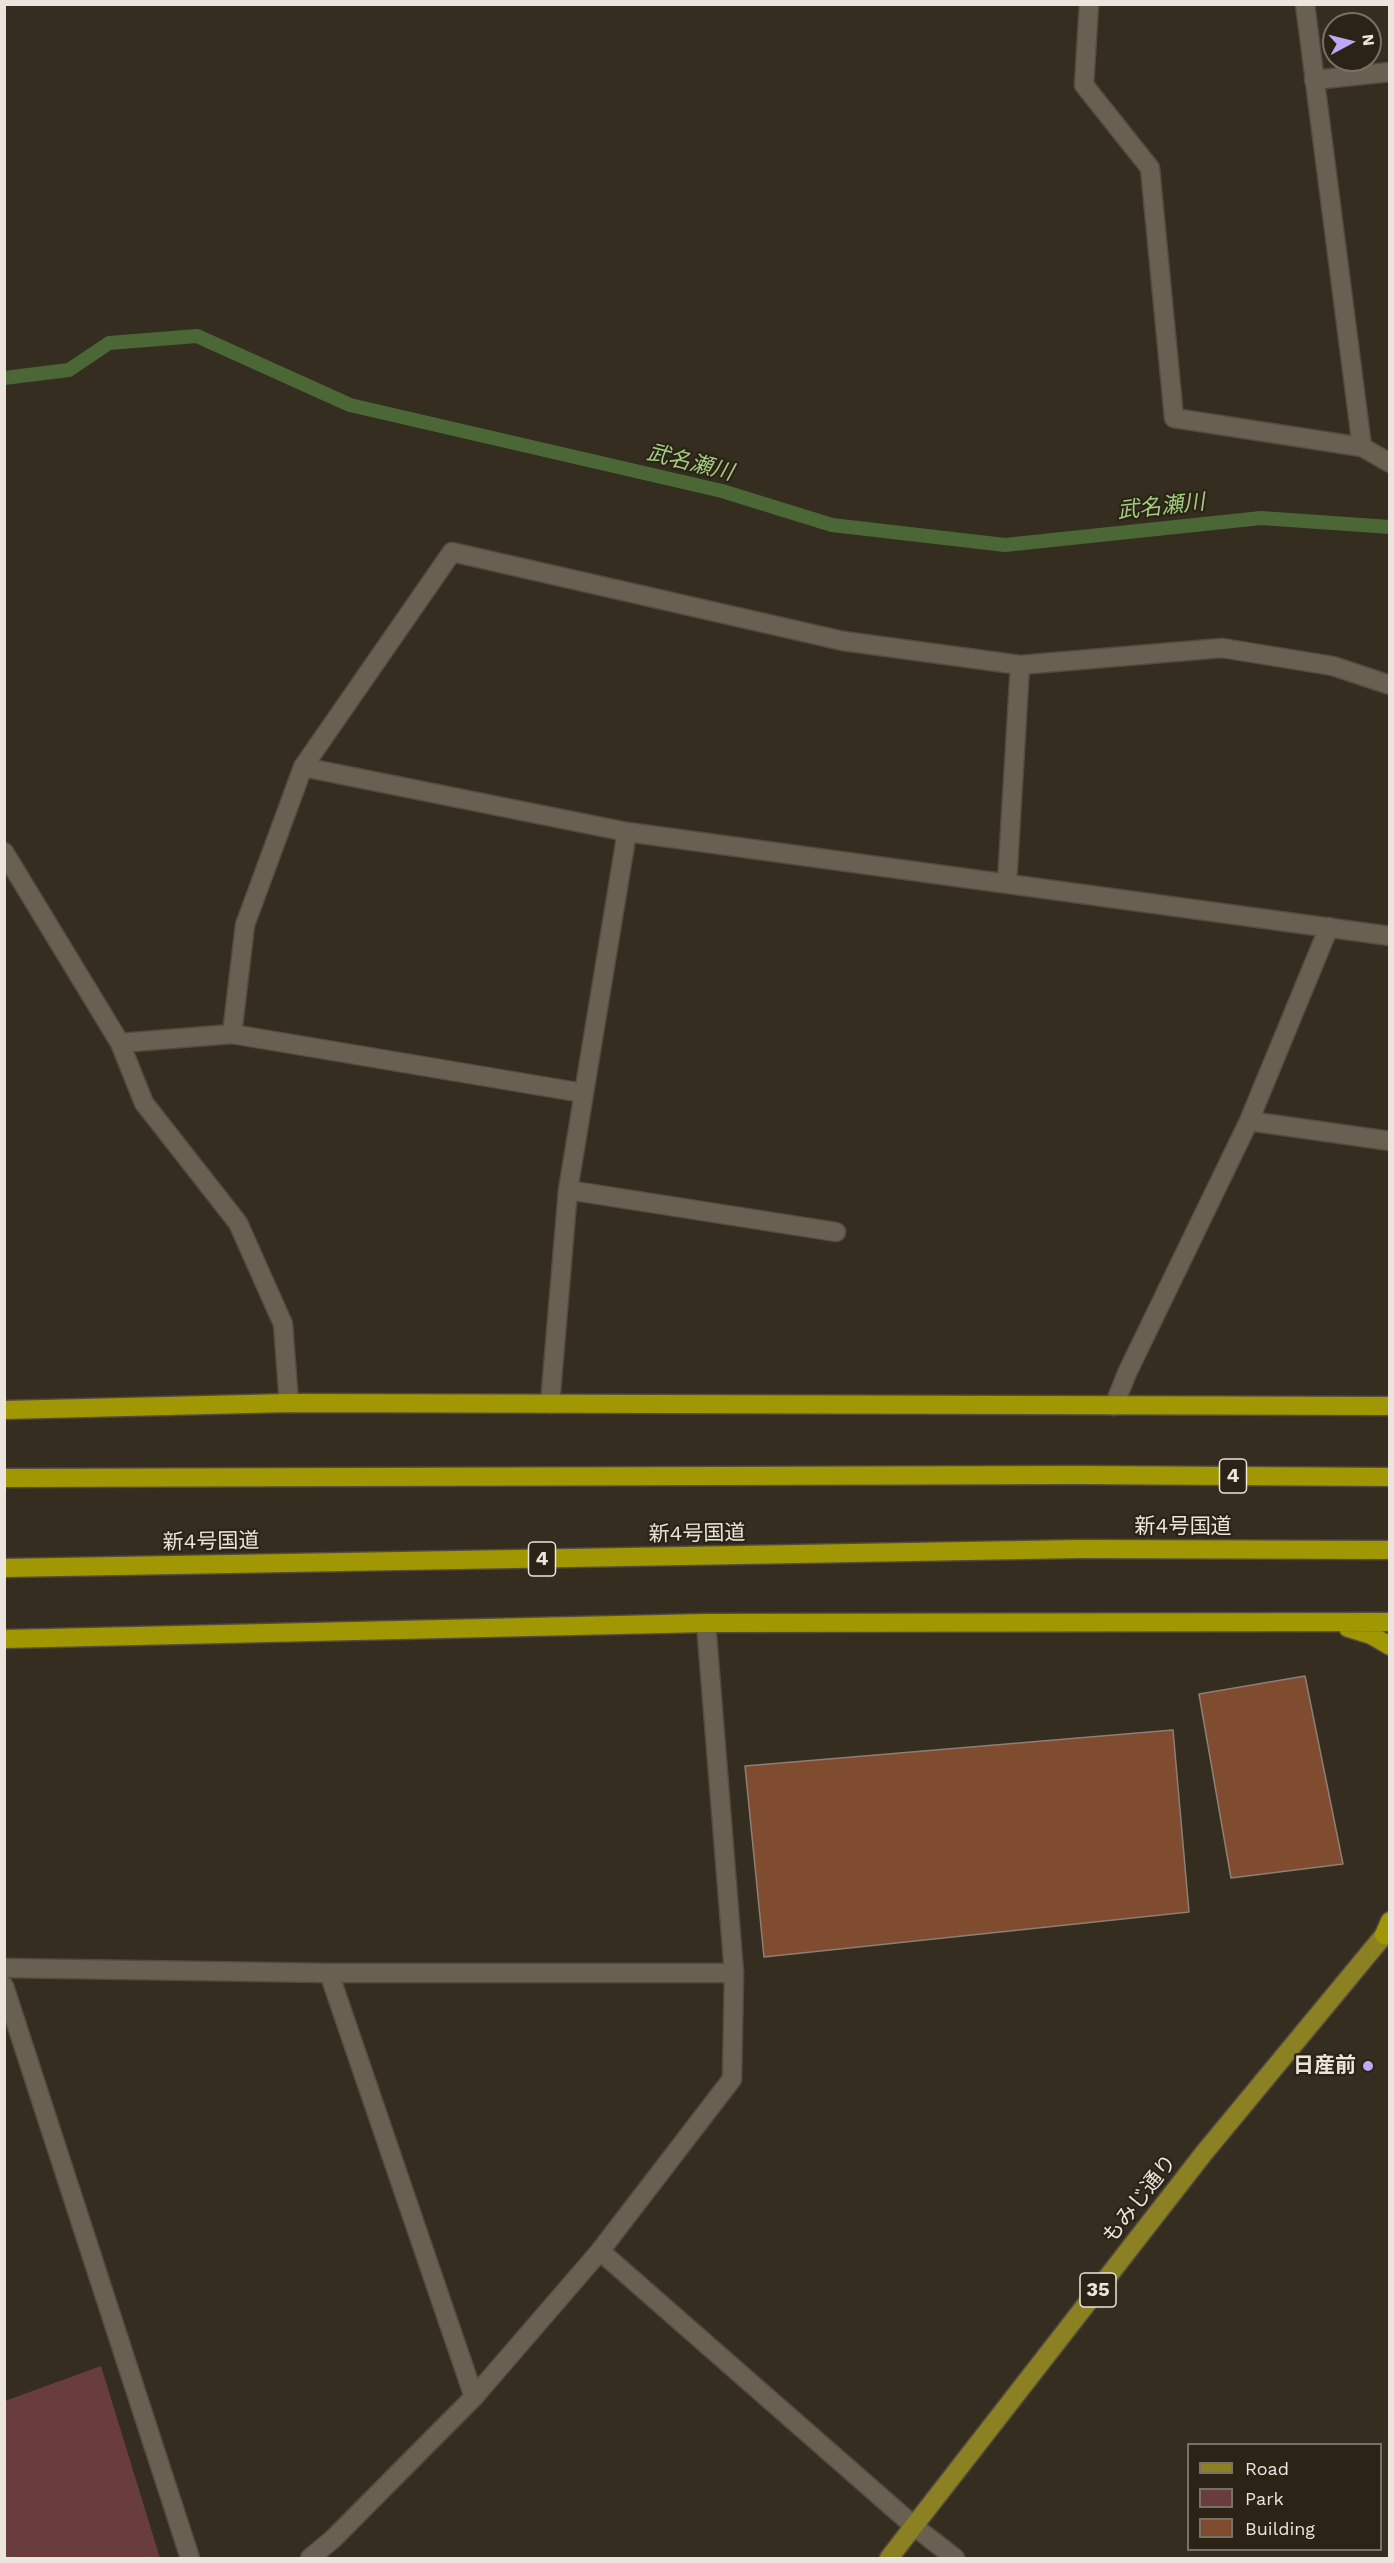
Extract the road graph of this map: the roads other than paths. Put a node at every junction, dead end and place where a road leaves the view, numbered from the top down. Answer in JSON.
{"nodes":[{"id":1,"x":1089,"y":4,"type":"edge"},
{"id":2,"x":1305,"y":4,"type":"edge"},
{"id":3,"x":1389,"y":72,"type":"edge"},
{"id":4,"x":1314,"y":80,"type":"junction"},
{"id":5,"x":1362,"y":447,"type":"junction"},
{"id":6,"x":1389,"y":463,"type":"edge"},
{"id":7,"x":1020,"y":665,"type":"junction"},
{"id":8,"x":1389,"y":685,"type":"edge"},
{"id":9,"x":303,"y":767,"type":"junction"},
{"id":10,"x":627,"y":832,"type":"junction"},
{"id":11,"x":4,"y":852,"type":"edge"},
{"id":12,"x":1007,"y":883,"type":"junction"},
{"id":13,"x":1329,"y":927,"type":"junction"},
{"id":14,"x":1389,"y":936,"type":"edge"},
{"id":15,"x":232,"y":1034,"type":"junction"},
{"id":16,"x":120,"y":1043,"type":"junction"},
{"id":17,"x":583,"y":1093,"type":"junction"},
{"id":18,"x":1249,"y":1120,"type":"junction"},
{"id":19,"x":1389,"y":1141,"type":"edge"},
{"id":20,"x":568,"y":1190,"type":"junction"},
{"id":21,"x":836,"y":1232,"type":"dead end"},
{"id":22,"x":289,"y":1403,"type":"junction"},
{"id":23,"x":550,"y":1404,"type":"junction"},
{"id":24,"x":1114,"y":1406,"type":"junction"},
{"id":25,"x":1389,"y":1406,"type":"edge"},
{"id":26,"x":4,"y":1410,"type":"edge"},
{"id":27,"x":1389,"y":1477,"type":"edge"},
{"id":28,"x":4,"y":1479,"type":"edge"},
{"id":29,"x":1389,"y":1550,"type":"edge"},
{"id":30,"x":4,"y":1568,"type":"edge"},
{"id":31,"x":1328,"y":1622,"type":"junction"},
{"id":32,"x":1389,"y":1622,"type":"edge"},
{"id":33,"x":706,"y":1623,"type":"junction"},
{"id":34,"x":4,"y":1639,"type":"edge"},
{"id":35,"x":1389,"y":1646,"type":"edge"},
{"id":36,"x":1388,"y":1928,"type":"edge"},
{"id":37,"x":4,"y":1968,"type":"edge"},
{"id":38,"x":329,"y":1973,"type":"junction"},
{"id":39,"x":734,"y":1973,"type":"junction"},
{"id":40,"x":4,"y":1986,"type":"edge"},
{"id":41,"x":600,"y":2251,"type":"junction"},
{"id":42,"x":474,"y":2397,"type":"junction"},
{"id":43,"x":915,"y":2527,"type":"junction"},
{"id":44,"x":190,"y":2559,"type":"edge"},
{"id":45,"x":310,"y":2559,"type":"edge"},
{"id":46,"x":889,"y":2559,"type":"edge"},
{"id":47,"x":956,"y":2559,"type":"edge"}],
"edges":[{"from":1,"to":5,"type":"street"},
{"from":2,"to":4,"type":"street"},
{"from":3,"to":4,"type":"street"},
{"from":4,"to":5,"type":"street"},
{"from":5,"to":6,"type":"street"},
{"from":7,"to":8,"type":"street"},
{"from":7,"to":9,"type":"street"},
{"from":7,"to":12,"type":"street"},
{"from":9,"to":10,"type":"street"},
{"from":9,"to":15,"type":"street"},
{"from":10,"to":12,"type":"street"},
{"from":10,"to":17,"type":"street"},
{"from":11,"to":16,"type":"street"},
{"from":12,"to":13,"type":"street"},
{"from":13,"to":14,"type":"street"},
{"from":13,"to":18,"type":"street"},
{"from":15,"to":16,"type":"street"},
{"from":15,"to":17,"type":"street"},
{"from":16,"to":22,"type":"street"},
{"from":17,"to":20,"type":"street"},
{"from":18,"to":19,"type":"street"},
{"from":18,"to":24,"type":"street"},
{"from":20,"to":21,"type":"street"},
{"from":20,"to":23,"type":"street"},
{"from":22,"to":23,"type":"highway"},
{"from":22,"to":26,"type":"highway"},
{"from":23,"to":24,"type":"highway"},
{"from":24,"to":25,"type":"highway"},
{"from":27,"to":28,"type":"highway","number":"4"},
{"from":29,"to":30,"type":"highway","name":"新4号国道","number":"4"},
{"from":31,"to":32,"type":"highway"},
{"from":31,"to":33,"type":"highway"},
{"from":31,"to":35,"type":"highway"},
{"from":33,"to":34,"type":"highway"},
{"from":33,"to":39,"type":"street"},
{"from":36,"to":43,"type":"main road","name":"もみじ通り","number":"35"},
{"from":37,"to":38,"type":"street"},
{"from":38,"to":39,"type":"street"},
{"from":38,"to":42,"type":"street"},
{"from":39,"to":41,"type":"street"},
{"from":40,"to":44,"type":"street"},
{"from":41,"to":42,"type":"street"},
{"from":41,"to":43,"type":"street"},
{"from":42,"to":45,"type":"street"},
{"from":43,"to":46,"type":"main road","name":"もみじ通り","number":"35"},
{"from":43,"to":47,"type":"street"}]}
